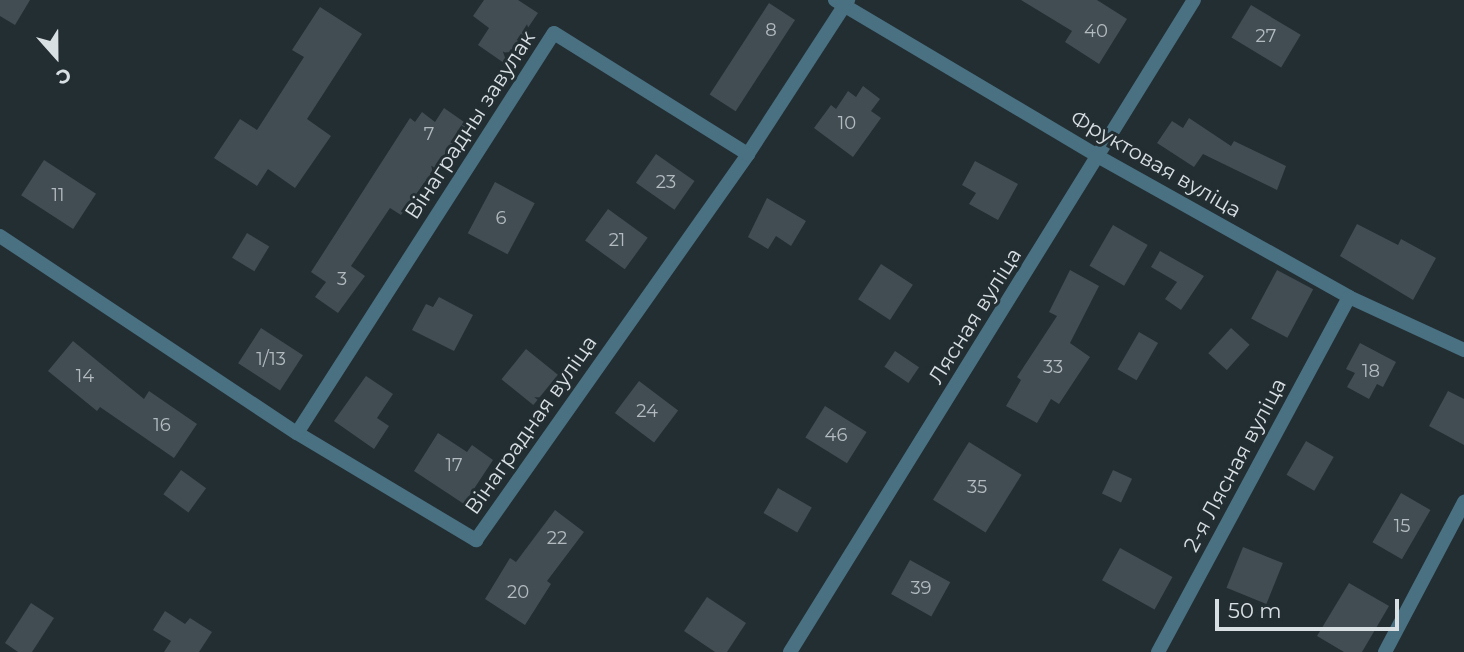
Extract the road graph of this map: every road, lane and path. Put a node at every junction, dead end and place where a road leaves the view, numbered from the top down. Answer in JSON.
{"nodes":[{"id":1,"x":1194,"y":0,"type":"edge"},
{"id":2,"x":843,"y":2,"type":"edge"},
{"id":3,"x":748,"y":154,"type":"junction"},
{"id":4,"x":1099,"y":157,"type":"junction"},
{"id":5,"x":0,"y":236,"type":"edge"},
{"id":6,"x":1349,"y":297,"type":"junction"},
{"id":7,"x":1464,"y":350,"type":"edge"},
{"id":8,"x":297,"y":433,"type":"junction"},
{"id":9,"x":1464,"y":502,"type":"edge"},
{"id":10,"x":790,"y":652,"type":"edge"},
{"id":11,"x":1158,"y":652,"type":"edge"},
{"id":12,"x":1385,"y":652,"type":"edge"}],
"edges":[{"from":1,"to":4,"type":"street","name":"Лясная вуліца"},
{"from":2,"to":3,"type":"street","name":"Вінаградная вуліца"},
{"from":2,"to":4,"type":"street","name":"Фруктовая вуліца"},
{"from":3,"to":8,"type":"street","name":"Вінаградная вуліца"},
{"from":3,"to":8,"type":"street","name":"Вінаградны завулак"},
{"from":4,"to":6,"type":"street","name":"Фруктовая вуліца"},
{"from":4,"to":10,"type":"street","name":"Лясная вуліца"},
{"from":5,"to":8,"type":"street","name":"Вінаградная вуліца"},
{"from":6,"to":7,"type":"street","name":"Фруктовая вуліца"},
{"from":6,"to":11,"type":"street","name":"2-я Лясная вуліца"},
{"from":9,"to":12,"type":"street"}]}
